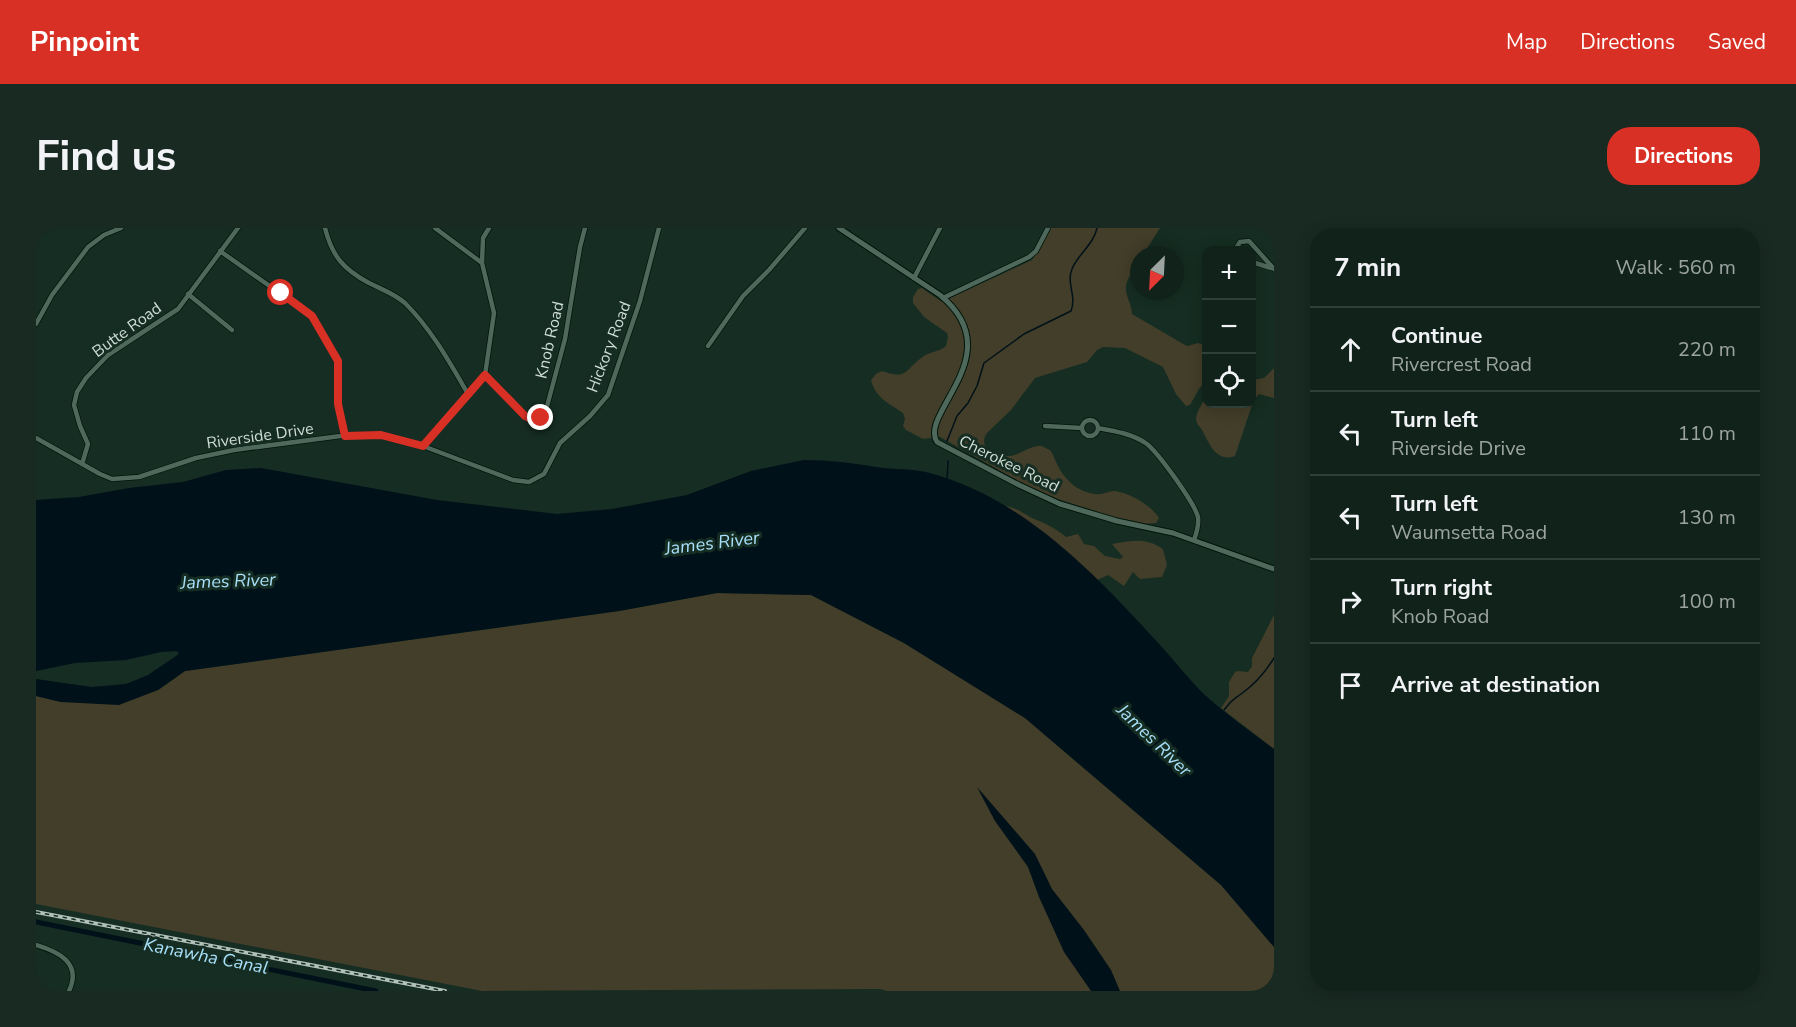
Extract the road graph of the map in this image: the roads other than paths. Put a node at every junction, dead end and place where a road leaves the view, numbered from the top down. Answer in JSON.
{"nodes":[{"id":1,"x":121,"y":228,"type":"edge"},
{"id":2,"x":238,"y":228,"type":"edge"},
{"id":3,"x":325,"y":228,"type":"edge"},
{"id":4,"x":435,"y":228,"type":"edge"},
{"id":5,"x":489,"y":228,"type":"edge"},
{"id":6,"x":585,"y":228,"type":"edge"},
{"id":7,"x":659,"y":228,"type":"edge"},
{"id":8,"x":805,"y":228,"type":"edge"},
{"id":9,"x":840,"y":228,"type":"edge"},
{"id":10,"x":940,"y":228,"type":"edge"},
{"id":11,"x":1048,"y":228,"type":"edge"},
{"id":12,"x":1238,"y":246,"type":"edge"},
{"id":13,"x":1253,"y":246,"type":"edge"},
{"id":14,"x":1256,"y":249,"type":"edge"},
{"id":15,"x":220,"y":251,"type":"junction"},
{"id":16,"x":482,"y":263,"type":"junction"},
{"id":17,"x":1256,"y":264,"type":"edge"},
{"id":18,"x":914,"y":278,"type":"junction"},
{"id":19,"x":188,"y":294,"type":"junction"},
{"id":20,"x":944,"y":298,"type":"junction"},
{"id":21,"x":36,"y":323,"type":"edge"},
{"id":22,"x":232,"y":330,"type":"dead end"},
{"id":23,"x":708,"y":346,"type":"dead end"},
{"id":24,"x":485,"y":375,"type":"junction"},
{"id":25,"x":468,"y":394,"type":"junction"},
{"id":26,"x":1045,"y":426,"type":"dead end"},
{"id":27,"x":1082,"y":428,"type":"junction"},
{"id":28,"x":1098,"y":428,"type":"junction"},
{"id":29,"x":345,"y":436,"type":"junction"},
{"id":30,"x":36,"y":438,"type":"edge"},
{"id":31,"x":423,"y":446,"type":"junction"},
{"id":32,"x":82,"y":464,"type":"junction"},
{"id":33,"x":529,"y":482,"type":"joint"},
{"id":34,"x":1194,"y":540,"type":"junction"},
{"id":35,"x":1274,"y":569,"type":"edge"},
{"id":36,"x":36,"y":945,"type":"edge"},
{"id":37,"x":69,"y":991,"type":"edge"}],
"edges":[{"from":1,"to":21,"type":"street"},
{"from":2,"to":15,"type":"street","name":"Butte Road"},
{"from":3,"to":25,"type":"street"},
{"from":4,"to":16,"type":"street"},
{"from":5,"to":16,"type":"street"},
{"from":6,"to":24,"type":"street","name":"Knob Road"},
{"from":7,"to":33,"type":"street","name":"Hickory Road"},
{"from":8,"to":23,"type":"street"},
{"from":9,"to":18,"type":"street","name":"Cherokee Road"},
{"from":10,"to":18,"type":"street"},
{"from":11,"to":20,"type":"street"},
{"from":12,"to":13,"type":"street"},
{"from":14,"to":17,"type":"street"},
{"from":15,"to":19,"type":"street","name":"Butte Road"},
{"from":15,"to":29,"type":"street"},
{"from":16,"to":24,"type":"street"},
{"from":18,"to":20,"type":"street","name":"Cherokee Road"},
{"from":19,"to":22,"type":"street"},
{"from":19,"to":32,"type":"street","name":"Butte Road"},
{"from":20,"to":34,"type":"street","name":"Cherokee Road"},
{"from":24,"to":25,"type":"street"},
{"from":25,"to":31,"type":"street"},
{"from":26,"to":27,"type":"street"},
{"from":27,"to":28,"type":"street"},
{"from":27,"to":28,"type":"street"},
{"from":28,"to":34,"type":"street"},
{"from":29,"to":31,"type":"street","name":"Riverside Drive"},
{"from":29,"to":32,"type":"street","name":"Riverside Drive"},
{"from":30,"to":32,"type":"street","name":"Riverside Drive"},
{"from":31,"to":33,"type":"street","name":"Riverside Drive"},
{"from":34,"to":35,"type":"street","name":"Cherokee Road"},
{"from":36,"to":37,"type":"street"}]}
